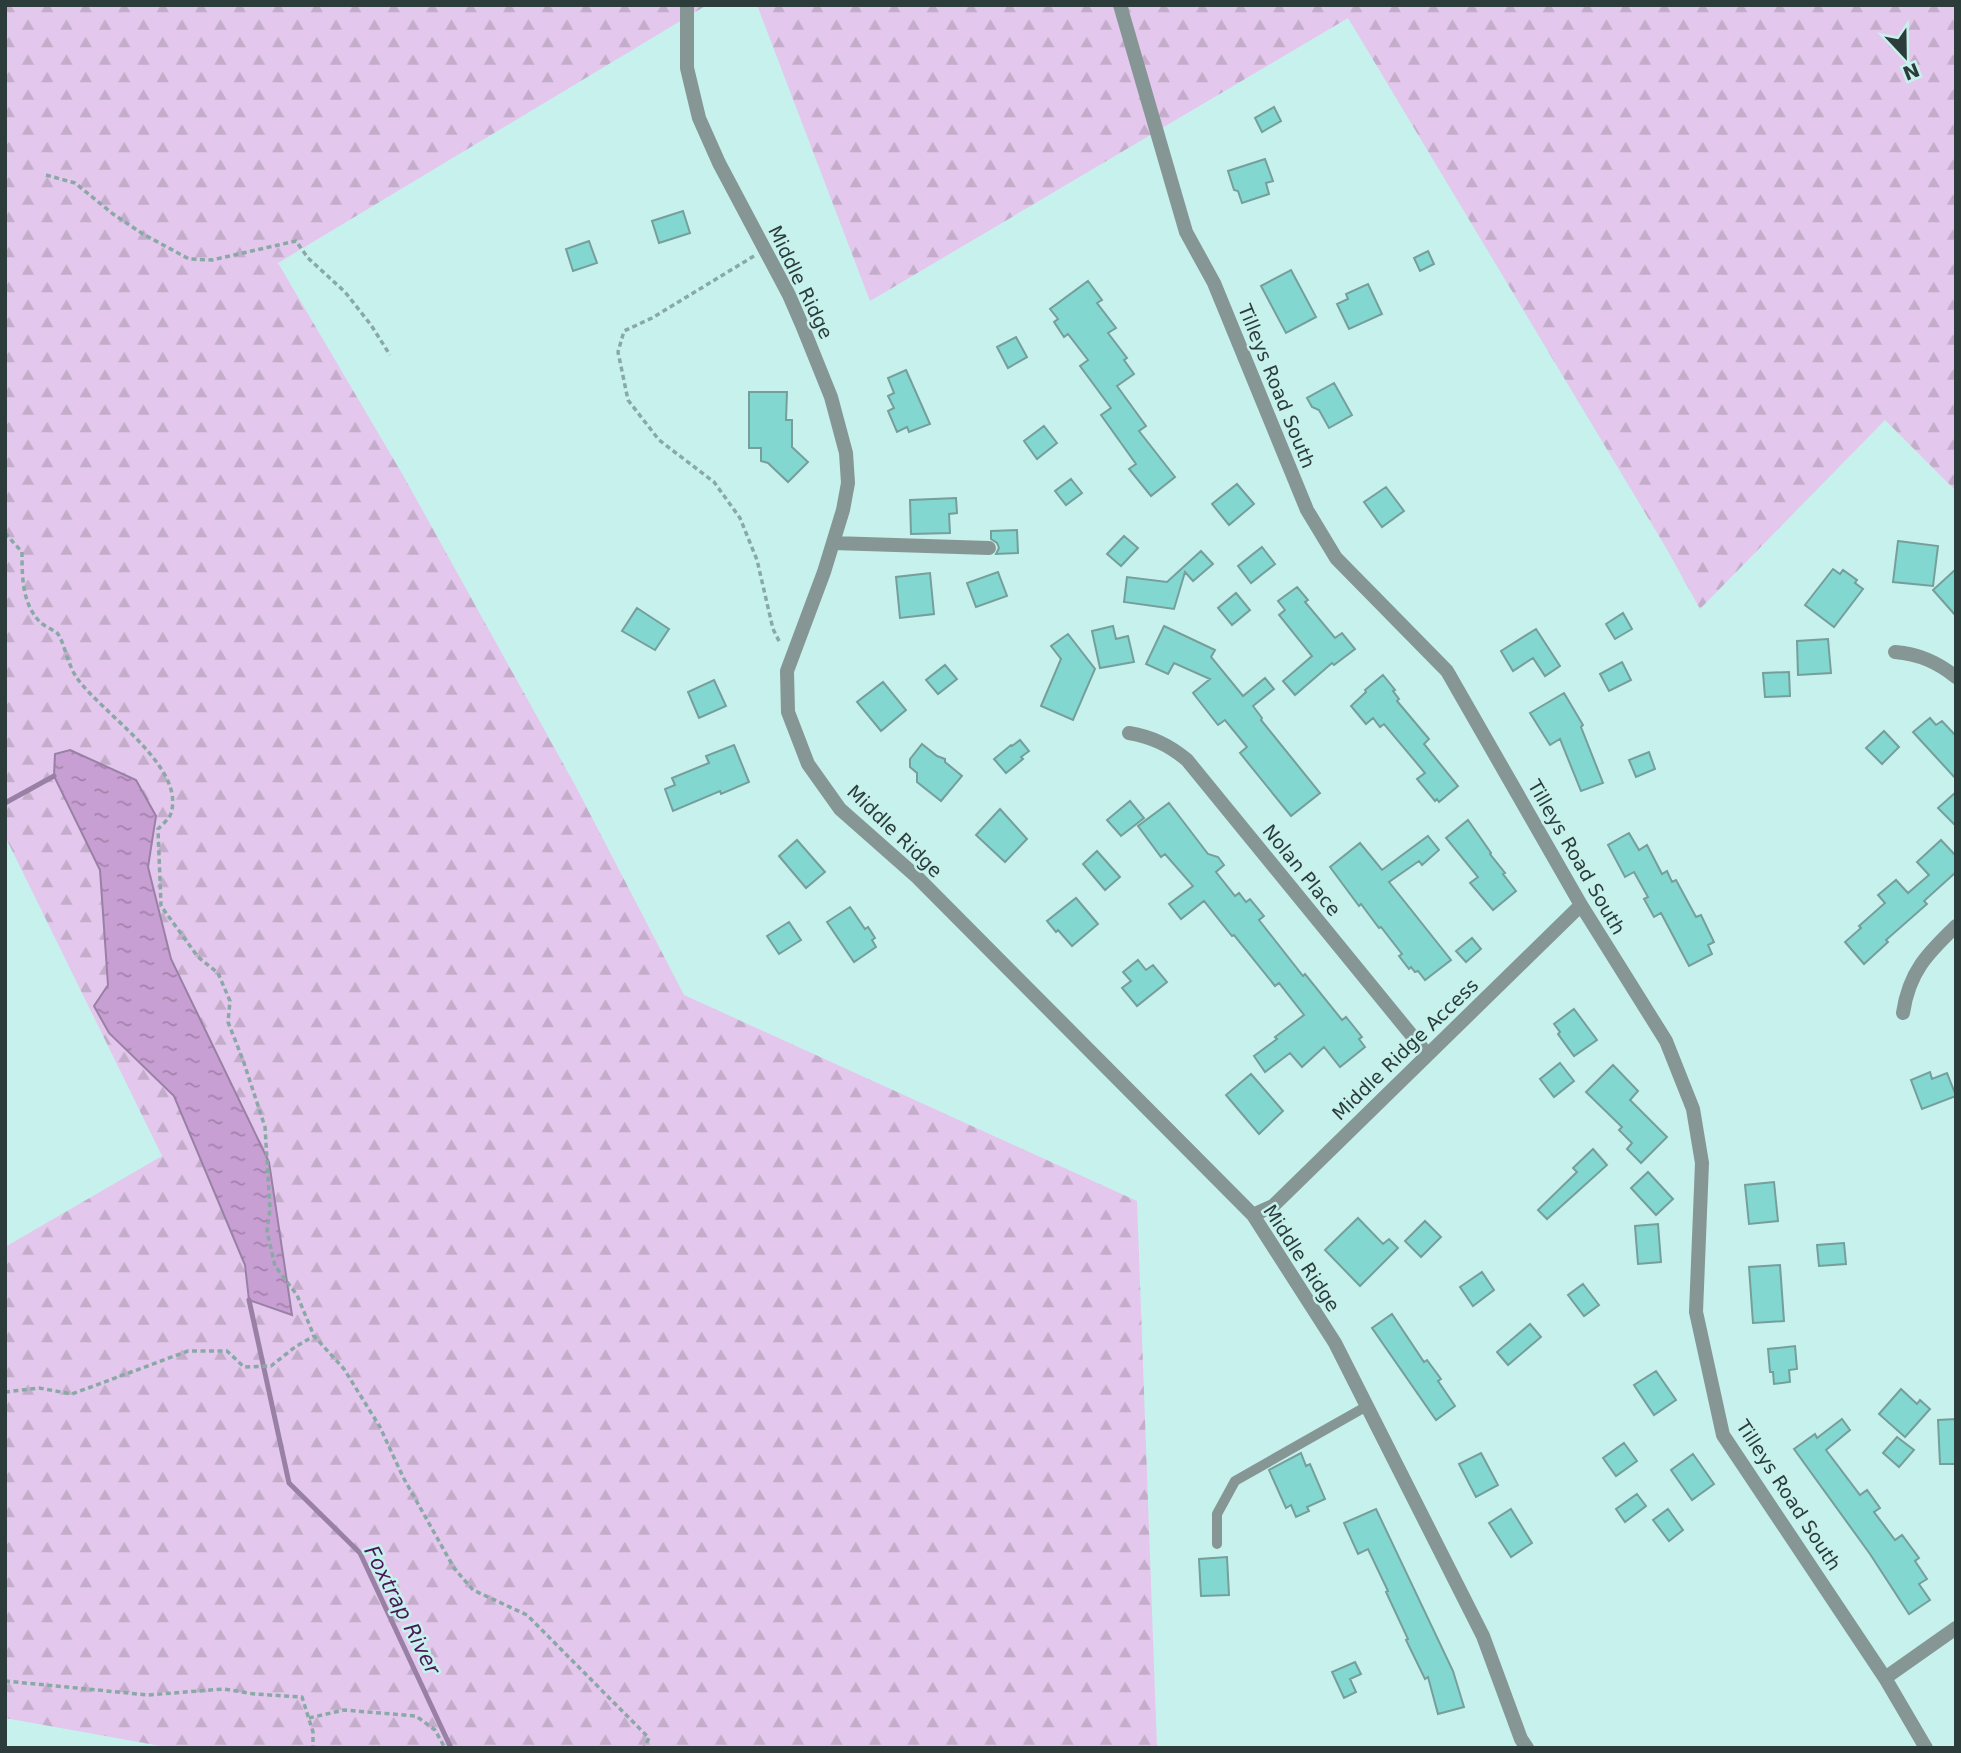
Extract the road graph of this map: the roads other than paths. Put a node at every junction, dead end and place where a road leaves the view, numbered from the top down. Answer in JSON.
{"nodes":[{"id":1,"x":687,"y":5,"type":"edge"},
{"id":2,"x":1120,"y":5,"type":"edge"},
{"id":3,"x":833,"y":543,"type":"junction"},
{"id":4,"x":989,"y":548,"type":"dead end"},
{"id":5,"x":1895,"y":652,"type":"dead end"},
{"id":6,"x":1956,"y":677,"type":"edge"},
{"id":7,"x":1129,"y":733,"type":"dead end"},
{"id":8,"x":1581,"y":905,"type":"junction"},
{"id":9,"x":1956,"y":926,"type":"edge"},
{"id":10,"x":1903,"y":1013,"type":"dead end"},
{"id":11,"x":1427,"y":1054,"type":"junction"},
{"id":12,"x":1253,"y":1215,"type":"junction"},
{"id":13,"x":1367,"y":1406,"type":"junction"},
{"id":14,"x":1217,"y":1544,"type":"dead end"},
{"id":15,"x":1956,"y":1628,"type":"edge"},
{"id":16,"x":1885,"y":1678,"type":"junction"},
{"id":17,"x":1527,"y":1748,"type":"edge"},
{"id":18,"x":1926,"y":1748,"type":"edge"}],
"edges":[{"from":1,"to":3,"type":"street","name":"Middle Ridge"},
{"from":2,"to":8,"type":"street","name":"Tilleys Road South"},
{"from":3,"to":4,"type":"street"},
{"from":3,"to":12,"type":"street","name":"Middle Ridge"},
{"from":5,"to":6,"type":"street"},
{"from":7,"to":11,"type":"street","name":"Nolan Place"},
{"from":8,"to":11,"type":"street","name":"Middle Ridge Access"},
{"from":8,"to":16,"type":"street","name":"Tilleys Road South"},
{"from":9,"to":10,"type":"street"},
{"from":11,"to":12,"type":"street","name":"Middle Ridge Access"},
{"from":12,"to":13,"type":"street","name":"Middle Ridge"},
{"from":13,"to":14,"type":"lane"},
{"from":13,"to":17,"type":"street","name":"Middle Ridge"},
{"from":15,"to":16,"type":"street"},
{"from":16,"to":18,"type":"street","name":"Tilleys Road South"}]}
